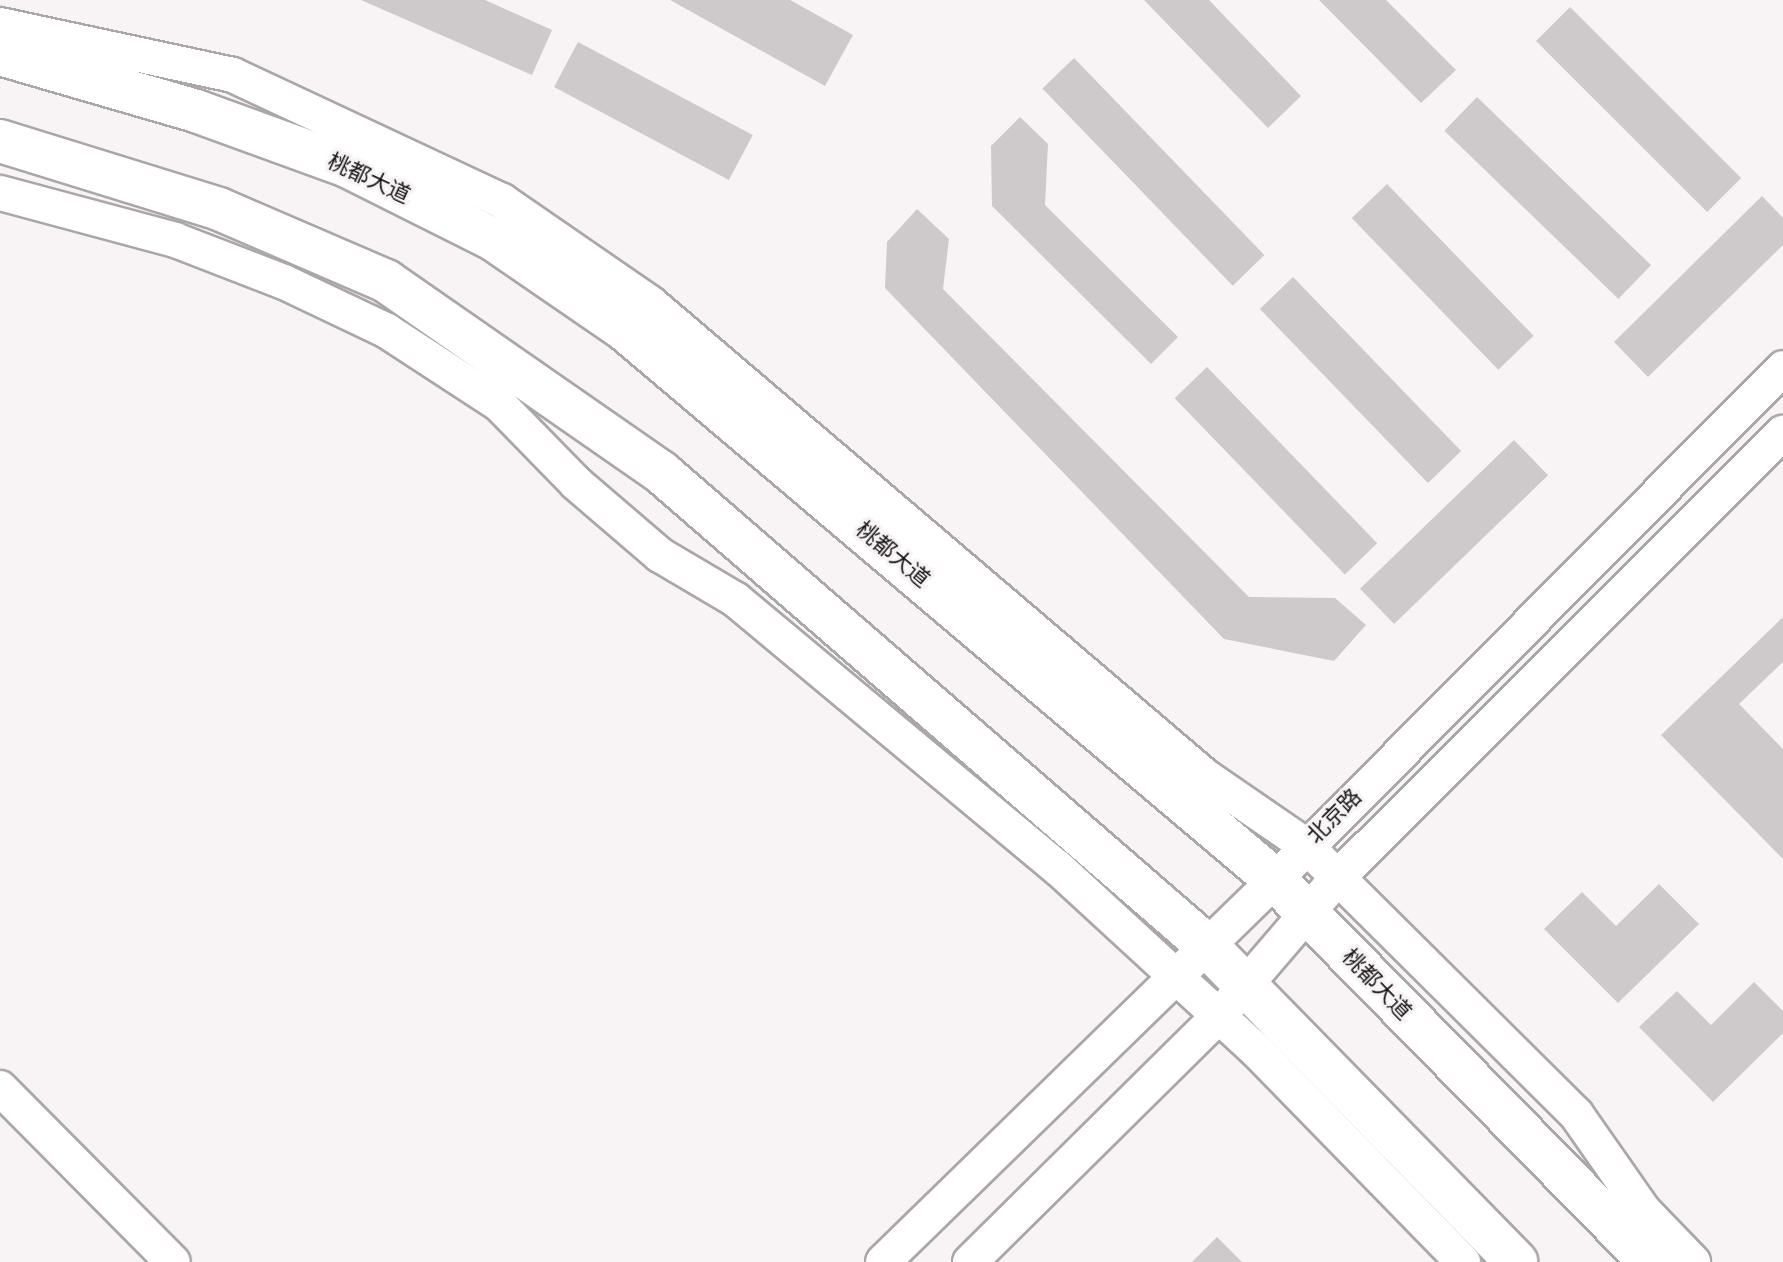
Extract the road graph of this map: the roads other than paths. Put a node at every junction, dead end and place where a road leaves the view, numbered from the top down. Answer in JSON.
{"nodes":[{"id":1,"x":0,"y":25,"type":"edge"},
{"id":2,"x":0,"y":54,"type":"edge"},
{"id":3,"x":0,"y":141,"type":"edge"},
{"id":4,"x":0,"y":193,"type":"edge"},
{"id":5,"x":1783,"y":368,"type":"edge"},
{"id":6,"x":1783,"y":433,"type":"edge"},
{"id":7,"x":1305,"y":845,"type":"junction"},
{"id":8,"x":1338,"y":877,"type":"junction"},
{"id":9,"x":1275,"y":880,"type":"junction"},
{"id":10,"x":1309,"y":915,"type":"junction"},
{"id":11,"x":1205,"y":944,"type":"junction"},
{"id":12,"x":1174,"y":974,"type":"junction"},
{"id":13,"x":1248,"y":984,"type":"junction"},
{"id":14,"x":1219,"y":1016,"type":"junction"},
{"id":15,"x":0,"y":1088,"type":"edge"},
{"id":16,"x":173,"y":1262,"type":"edge"},
{"id":17,"x":883,"y":1262,"type":"edge"},
{"id":18,"x":970,"y":1262,"type":"edge"},
{"id":19,"x":1463,"y":1262,"type":"edge"},
{"id":20,"x":1516,"y":1262,"type":"edge"},
{"id":21,"x":1650,"y":1262,"type":"edge"},
{"id":22,"x":1693,"y":1262,"type":"edge"}],
"edges":[{"from":1,"to":7,"type":"street"},
{"from":2,"to":9,"type":"main road","name":"桃都大道"},
{"from":3,"to":11,"type":"main road"},
{"from":4,"to":12,"type":"street"},
{"from":5,"to":7,"type":"street","name":"北京路"},
{"from":6,"to":8,"type":"street","name":"北京路"},
{"from":7,"to":8,"type":"street"},
{"from":7,"to":9,"type":"street","name":"北京路"},
{"from":8,"to":10,"type":"street","name":"北京路"},
{"from":8,"to":22,"type":"street"},
{"from":9,"to":10,"type":"main road","name":"桃都大道"},
{"from":9,"to":11,"type":"street","name":"北京路"},
{"from":10,"to":13,"type":"street","name":"北京路"},
{"from":10,"to":21,"type":"main road","name":"桃都大道"},
{"from":11,"to":12,"type":"street","name":"北京路"},
{"from":11,"to":13,"type":"main road"},
{"from":12,"to":14,"type":"street"},
{"from":12,"to":17,"type":"street","name":"北京路"},
{"from":13,"to":14,"type":"street","name":"北京路"},
{"from":13,"to":20,"type":"main road"},
{"from":14,"to":18,"type":"street","name":"北京路"},
{"from":14,"to":19,"type":"street"},
{"from":15,"to":16,"type":"street"}]}
